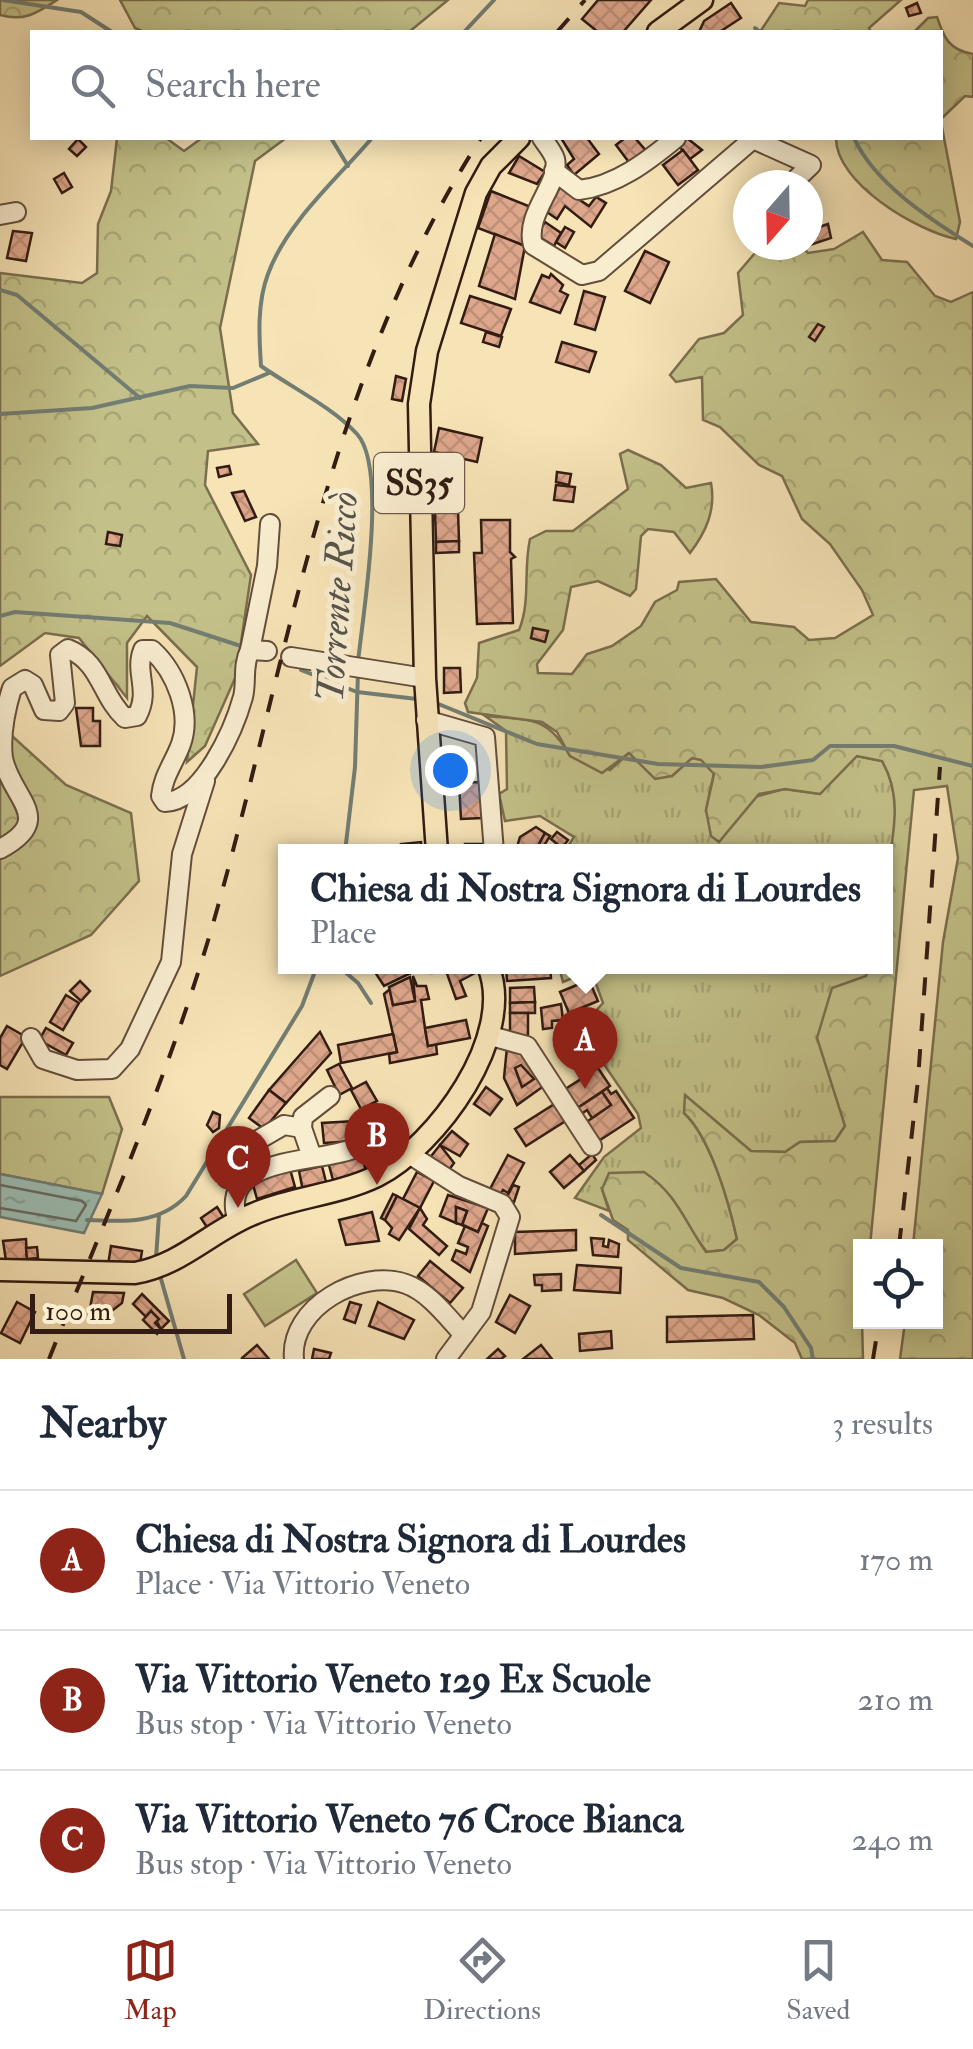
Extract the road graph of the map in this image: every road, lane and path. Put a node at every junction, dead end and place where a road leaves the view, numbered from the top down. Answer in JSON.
{"nodes":[{"id":1,"x":699,"y":2,"type":"edge"},
{"id":2,"x":661,"y":30,"type":"edge"},
{"id":3,"x":518,"y":140,"type":"edge"},
{"id":4,"x":543,"y":140,"type":"edge"},
{"id":5,"x":673,"y":140,"type":"edge"},
{"id":6,"x":751,"y":140,"type":"edge"},
{"id":7,"x":754,"y":140,"type":"edge"},
{"id":8,"x":806,"y":170,"type":"edge"},
{"id":9,"x":554,"y":171,"type":"junction"},
{"id":10,"x":270,"y":524,"type":"dead end"},
{"id":11,"x":291,"y":657,"type":"dead end"},
{"id":12,"x":416,"y":678,"type":"junction"},
{"id":13,"x":426,"y":720,"type":"junction"},
{"id":14,"x":207,"y":774,"type":"junction"},
{"id":15,"x":436,"y":844,"type":"edge"},
{"id":16,"x":493,"y":844,"type":"edge"},
{"id":17,"x":0,"y":849,"type":"edge"},
{"id":18,"x":490,"y":974,"type":"edge"},
{"id":19,"x":491,"y":1036,"type":"junction"},
{"id":20,"x":32,"y":1038,"type":"dead end"},
{"id":21,"x":330,"y":1096,"type":"dead end"},
{"id":22,"x":302,"y":1128,"type":"junction"},
{"id":23,"x":379,"y":1130,"type":"dead end"},
{"id":24,"x":592,"y":1146,"type":"dead end"},
{"id":25,"x":409,"y":1154,"type":"junction"},
{"id":26,"x":312,"y":1157,"type":"junction"},
{"id":27,"x":228,"y":1178,"type":"dead end"},
{"id":28,"x":238,"y":1222,"type":"junction"},
{"id":29,"x":0,"y":1270,"type":"edge"},
{"id":30,"x":464,"y":1336,"type":"junction"},
{"id":31,"x":294,"y":1359,"type":"edge"},
{"id":32,"x":446,"y":1359,"type":"edge"}],
"edges":[{"from":1,"to":2,"type":"main road"},
{"from":3,"to":12,"type":"main road","number":"SS35"},
{"from":4,"to":9,"type":"street"},
{"from":5,"to":9,"type":"street"},
{"from":6,"to":9,"type":"street"},
{"from":7,"to":8,"type":"street"},
{"from":10,"to":14,"type":"street"},
{"from":11,"to":12,"type":"street"},
{"from":12,"to":13,"type":"main road","number":"SS35"},
{"from":13,"to":15,"type":"main road","number":"SS35"},
{"from":13,"to":16,"type":"street"},
{"from":14,"to":17,"type":"street"},
{"from":14,"to":20,"type":"street"},
{"from":18,"to":19,"type":"main road"},
{"from":19,"to":24,"type":"street"},
{"from":19,"to":25,"type":"main road"},
{"from":21,"to":22,"type":"street"},
{"from":22,"to":26,"type":"street"},
{"from":22,"to":27,"type":"street"},
{"from":23,"to":26,"type":"street"},
{"from":25,"to":28,"type":"main road"},
{"from":25,"to":30,"type":"street"},
{"from":26,"to":28,"type":"street"},
{"from":28,"to":29,"type":"main road"},
{"from":30,"to":31,"type":"street"},
{"from":30,"to":32,"type":"street"}]}
